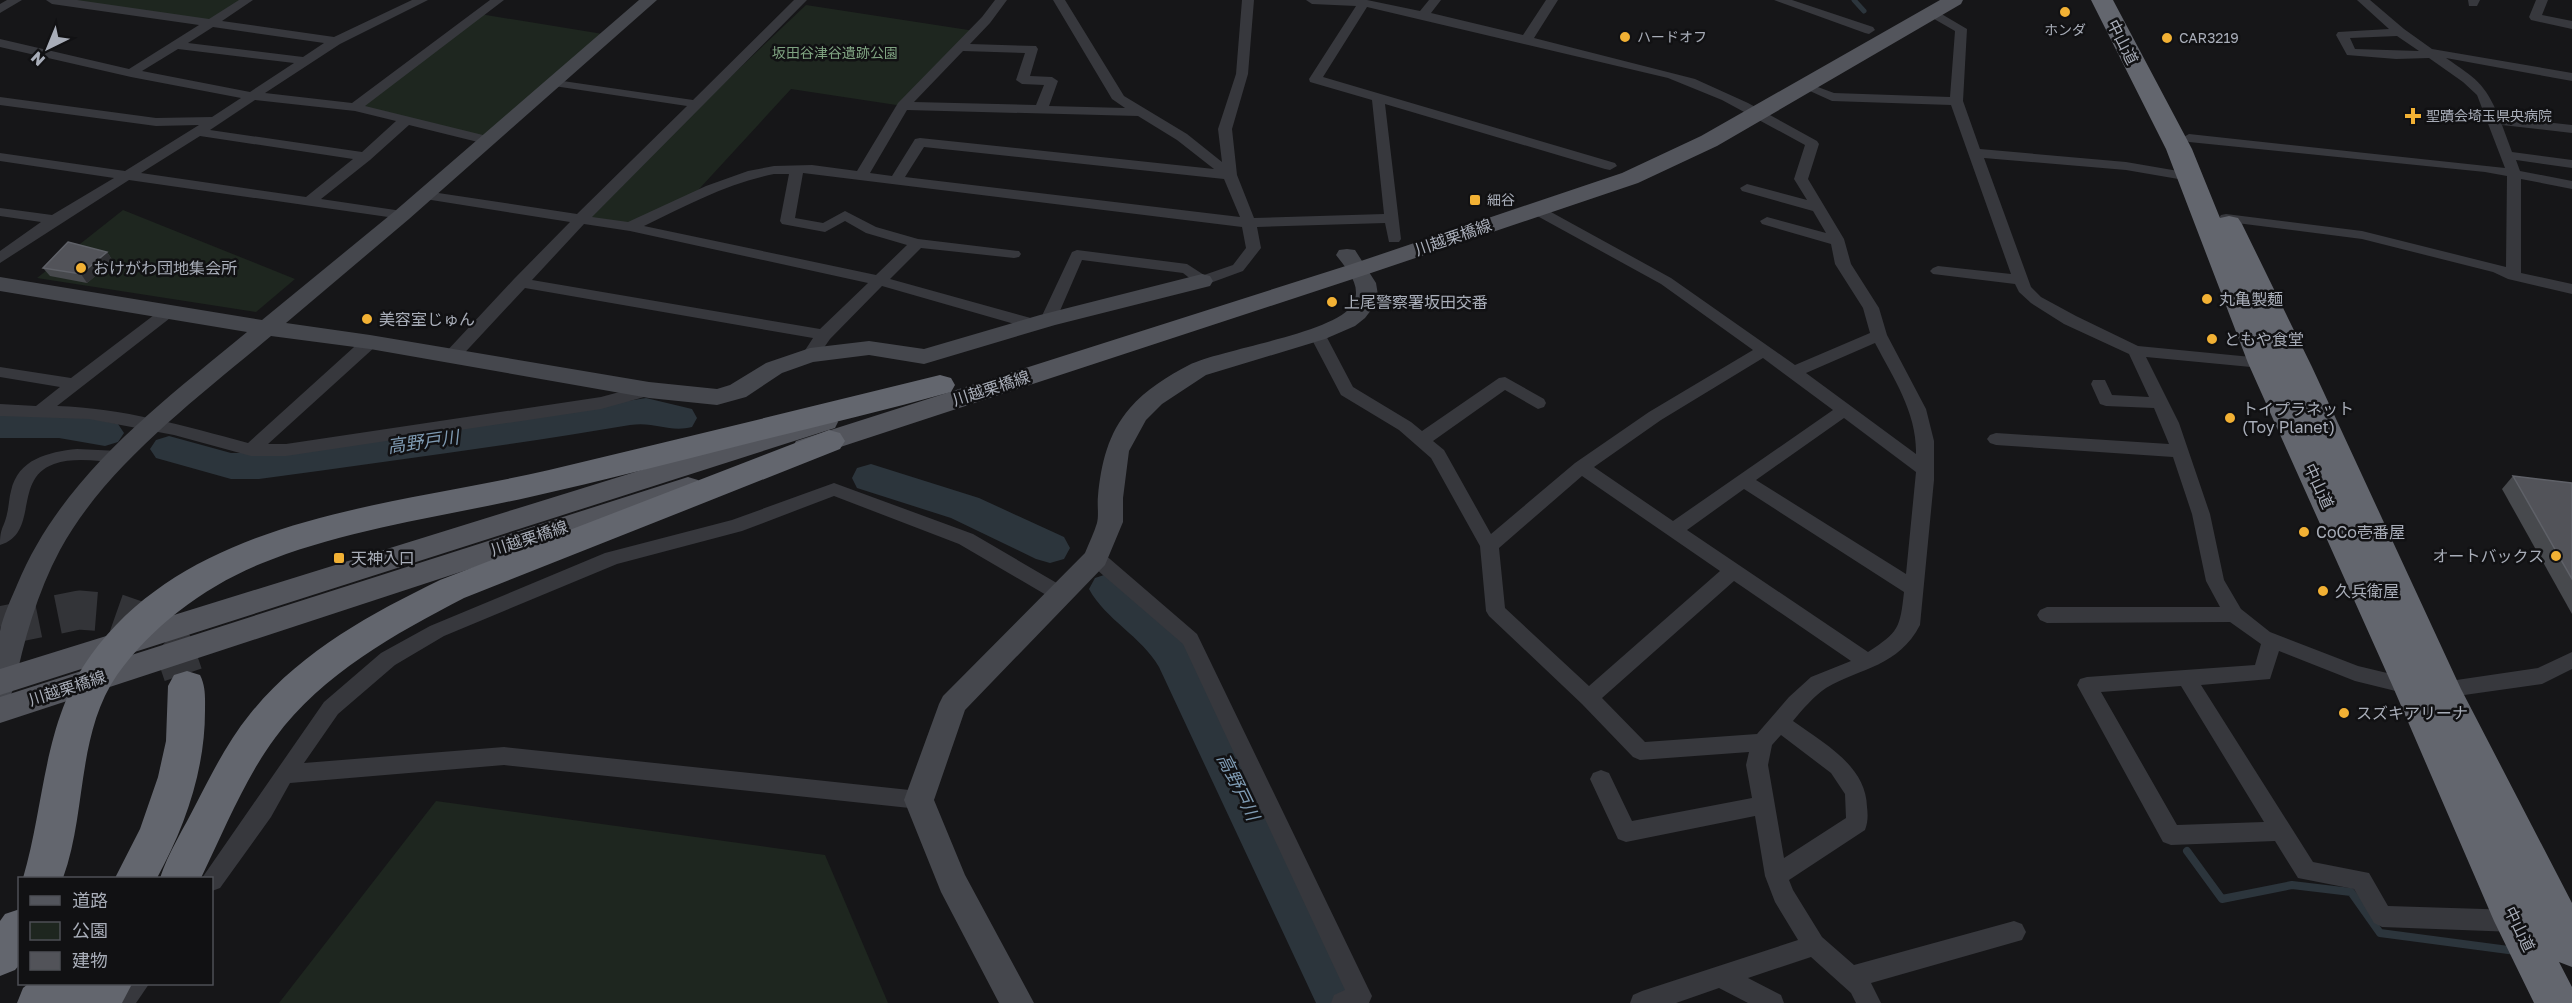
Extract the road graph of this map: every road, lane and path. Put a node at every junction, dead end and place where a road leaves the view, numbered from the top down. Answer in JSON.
{"nodes":[{"id":1,"x":16,"y":0,"type":"edge"},
{"id":2,"x":52,"y":0,"type":"edge"},
{"id":3,"x":247,"y":0,"type":"edge"},
{"id":4,"x":422,"y":0,"type":"edge"},
{"id":5,"x":498,"y":0,"type":"edge"},
{"id":6,"x":649,"y":0,"type":"edge"},
{"id":7,"x":796,"y":0,"type":"edge"},
{"id":8,"x":1002,"y":0,"type":"edge"},
{"id":9,"x":1059,"y":0,"type":"edge"},
{"id":10,"x":1248,"y":0,"type":"edge"},
{"id":11,"x":1312,"y":0,"type":"edge"},
{"id":12,"x":1435,"y":0,"type":"edge"},
{"id":13,"x":1552,"y":0,"type":"edge"},
{"id":14,"x":1780,"y":0,"type":"edge"},
{"id":15,"x":1954,"y":0,"type":"edge"},
{"id":16,"x":2102,"y":0,"type":"edge"},
{"id":17,"x":2123,"y":0,"type":"edge"},
{"id":18,"x":2363,"y":0,"type":"edge"},
{"id":19,"x":2542,"y":0,"type":"edge"},
{"id":20,"x":1364,"y":3,"type":"junction"},
{"id":21,"x":1927,"y":6,"type":"edge"},
{"id":22,"x":0,"y":9,"type":"edge"},
{"id":23,"x":1423,"y":15,"type":"junction"},
{"id":24,"x":210,"y":23,"type":"junction"},
{"id":25,"x":2572,"y":25,"type":"edge"},
{"id":26,"x":1869,"y":30,"type":"junction"},
{"id":27,"x":2400,"y":32,"type":"junction"},
{"id":28,"x":1526,"y":40,"type":"junction"},
{"id":29,"x":336,"y":41,"type":"junction"},
{"id":30,"x":0,"y":43,"type":"edge"},
{"id":31,"x":176,"y":45,"type":"junction"},
{"id":32,"x":18,"y":47,"type":"junction"},
{"id":33,"x":959,"y":47,"type":"junction"},
{"id":34,"x":2429,"y":52,"type":"junction"},
{"id":35,"x":0,"y":58,"type":"edge"},
{"id":36,"x":306,"y":61,"type":"junction"},
{"id":37,"x":131,"y":74,"type":"junction"},
{"id":38,"x":2572,"y":77,"type":"edge"},
{"id":39,"x":554,"y":82,"type":"junction"},
{"id":40,"x":1807,"y":87,"type":"junction"},
{"id":41,"x":253,"y":96,"type":"junction"},
{"id":42,"x":1378,"y":98,"type":"junction"},
{"id":43,"x":0,"y":101,"type":"edge"},
{"id":44,"x":1956,"y":101,"type":"junction"},
{"id":45,"x":696,"y":104,"type":"junction"},
{"id":46,"x":903,"y":106,"type":"junction"},
{"id":47,"x":355,"y":107,"type":"junction"},
{"id":48,"x":1751,"y":109,"type":"junction"},
{"id":49,"x":1041,"y":110,"type":"junction"},
{"id":50,"x":1141,"y":112,"type":"junction"},
{"id":51,"x":407,"y":119,"type":"junction"},
{"id":52,"x":2493,"y":120,"type":"junction"},
{"id":53,"x":215,"y":121,"type":"junction"},
{"id":54,"x":2572,"y":129,"type":"edge"},
{"id":55,"x":198,"y":132,"type":"junction"},
{"id":56,"x":2188,"y":138,"type":"junction"},
{"id":57,"x":486,"y":140,"type":"junction"},
{"id":58,"x":1974,"y":153,"type":"junction"},
{"id":59,"x":2507,"y":155,"type":"junction"},
{"id":60,"x":0,"y":157,"type":"edge"},
{"id":61,"x":365,"y":157,"type":"junction"},
{"id":62,"x":2572,"y":164,"type":"edge"},
{"id":63,"x":1610,"y":166,"type":"junction"},
{"id":64,"x":797,"y":169,"type":"junction"},
{"id":65,"x":2514,"y":174,"type":"junction"},
{"id":66,"x":125,"y":175,"type":"junction"},
{"id":67,"x":1230,"y":175,"type":"junction"},
{"id":68,"x":861,"y":176,"type":"junction"},
{"id":69,"x":2190,"y":177,"type":"junction"},
{"id":70,"x":896,"y":180,"type":"junction"},
{"id":71,"x":2572,"y":185,"type":"edge"},
{"id":72,"x":1748,"y":188,"type":"dead end"},
{"id":73,"x":425,"y":195,"type":"junction"},
{"id":74,"x":308,"y":202,"type":"junction"},
{"id":75,"x":1535,"y":209,"type":"junction"},
{"id":76,"x":1821,"y":209,"type":"junction"},
{"id":77,"x":0,"y":212,"type":"edge"},
{"id":78,"x":402,"y":215,"type":"junction"},
{"id":79,"x":1392,"y":218,"type":"junction"},
{"id":80,"x":2226,"y":218,"type":"junction"},
{"id":81,"x":54,"y":220,"type":"junction"},
{"id":82,"x":580,"y":220,"type":"junction"},
{"id":83,"x":1767,"y":221,"type":"dead end"},
{"id":84,"x":1249,"y":223,"type":"junction"},
{"id":85,"x":630,"y":227,"type":"junction"},
{"id":86,"x":1394,"y":239,"type":"junction"},
{"id":87,"x":1838,"y":241,"type":"junction"},
{"id":88,"x":917,"y":243,"type":"junction"},
{"id":89,"x":1014,"y":254,"type":"dead end"},
{"id":90,"x":0,"y":258,"type":"edge"},
{"id":91,"x":1353,"y":262,"type":"junction"},
{"id":92,"x":1938,"y":272,"type":"dead end"},
{"id":93,"x":2513,"y":276,"type":"junction"},
{"id":94,"x":877,"y":280,"type":"junction"},
{"id":95,"x":1202,"y":280,"type":"junction"},
{"id":96,"x":2019,"y":280,"type":"junction"},
{"id":97,"x":519,"y":282,"type":"junction"},
{"id":98,"x":0,"y":284,"type":"edge"},
{"id":99,"x":2572,"y":289,"type":"edge"},
{"id":100,"x":168,"y":312,"type":"junction"},
{"id":101,"x":1040,"y":322,"type":"junction"},
{"id":102,"x":267,"y":328,"type":"junction"},
{"id":103,"x":1317,"y":334,"type":"junction"},
{"id":104,"x":824,"y":335,"type":"junction"},
{"id":105,"x":1879,"y":335,"type":"junction"},
{"id":106,"x":370,"y":342,"type":"junction"},
{"id":107,"x":1764,"y":350,"type":"junction"},
{"id":108,"x":2135,"y":351,"type":"junction"},
{"id":109,"x":810,"y":355,"type":"junction"},
{"id":110,"x":451,"y":357,"type":"junction"},
{"id":111,"x":2263,"y":363,"type":"junction"},
{"id":112,"x":2297,"y":367,"type":"junction"},
{"id":113,"x":0,"y":372,"type":"edge"},
{"id":114,"x":1793,"y":372,"type":"junction"},
{"id":115,"x":73,"y":384,"type":"junction"},
{"id":116,"x":2099,"y":384,"type":"dead end"},
{"id":117,"x":940,"y":385,"type":"junction"},
{"id":118,"x":650,"y":390,"type":"junction"},
{"id":119,"x":1539,"y":403,"type":"dead end"},
{"id":120,"x":2160,"y":403,"type":"junction"},
{"id":121,"x":0,"y":410,"type":"edge"},
{"id":122,"x":1844,"y":410,"type":"junction"},
{"id":123,"x":40,"y":411,"type":"junction"},
{"id":124,"x":151,"y":424,"type":"junction"},
{"id":125,"x":1996,"y":439,"type":"dead end"},
{"id":126,"x":1422,"y":440,"type":"junction"},
{"id":127,"x":829,"y":441,"type":"junction"},
{"id":128,"x":251,"y":450,"type":"junction"},
{"id":129,"x":2179,"y":451,"type":"junction"},
{"id":130,"x":119,"y":457,"type":"junction"},
{"id":131,"x":1581,"y":467,"type":"junction"},
{"id":132,"x":1923,"y":468,"type":"junction"},
{"id":133,"x":1744,"y":481,"type":"junction"},
{"id":134,"x":1673,"y":530,"type":"junction"},
{"id":135,"x":0,"y":538,"type":"edge"},
{"id":136,"x":1489,"y":546,"type":"junction"},
{"id":137,"x":1096,"y":558,"type":"junction"},
{"id":138,"x":1733,"y":571,"type":"junction"},
{"id":139,"x":1914,"y":589,"type":"junction"},
{"id":140,"x":1060,"y":594,"type":"junction"},
{"id":141,"x":2234,"y":614,"type":"junction"},
{"id":142,"x":2046,"y":615,"type":"dead end"},
{"id":143,"x":2272,"y":640,"type":"junction"},
{"id":144,"x":2572,"y":660,"type":"edge"},
{"id":145,"x":1868,"y":662,"type":"junction"},
{"id":146,"x":2186,"y":678,"type":"junction"},
{"id":147,"x":0,"y":684,"type":"edge"},
{"id":148,"x":187,"y":686,"type":"tunnel mouth"},
{"id":149,"x":2427,"y":688,"type":"junction"},
{"id":150,"x":1589,"y":698,"type":"junction"},
{"id":151,"x":0,"y":710,"type":"edge"},
{"id":152,"x":1779,"y":722,"type":"junction"},
{"id":153,"x":1762,"y":742,"type":"junction"},
{"id":154,"x":284,"y":774,"type":"junction"},
{"id":155,"x":1601,"y":779,"type":"dead end"},
{"id":156,"x":919,"y":800,"type":"junction"},
{"id":157,"x":1764,"y":806,"type":"junction"},
{"id":158,"x":2282,"y":831,"type":"junction"},
{"id":159,"x":1776,"y":876,"type":"junction"},
{"id":160,"x":44,"y":877,"type":"edge"},
{"id":161,"x":136,"y":877,"type":"edge"},
{"id":162,"x":181,"y":877,"type":"edge"},
{"id":163,"x":213,"y":880,"type":"edge"},
{"id":164,"x":2515,"y":921,"type":"junction"},
{"id":165,"x":18,"y":931,"type":"edge"},
{"id":166,"x":2014,"y":932,"type":"dead end"},
{"id":167,"x":1815,"y":945,"type":"junction"},
{"id":168,"x":2572,"y":947,"type":"edge"},
{"id":169,"x":0,"y":956,"type":"edge"},
{"id":170,"x":1719,"y":975,"type":"junction"},
{"id":171,"x":1850,"y":977,"type":"junction"},
{"id":172,"x":58,"y":985,"type":"edge"},
{"id":173,"x":109,"y":985,"type":"edge"},
{"id":174,"x":136,"y":985,"type":"edge"},
{"id":175,"x":39,"y":1003,"type":"edge"},
{"id":176,"x":92,"y":1003,"type":"edge"},
{"id":177,"x":120,"y":1003,"type":"edge"},
{"id":178,"x":1017,"y":1003,"type":"edge"},
{"id":179,"x":1342,"y":1003,"type":"edge"},
{"id":180,"x":1642,"y":1003,"type":"edge"},
{"id":181,"x":1772,"y":1003,"type":"edge"},
{"id":182,"x":1869,"y":1003,"type":"edge"},
{"id":183,"x":2557,"y":1003,"type":"edge"}],
"edges":[{"from":1,"to":22,"type":"street"},
{"from":2,"to":24,"type":"street"},
{"from":3,"to":24,"type":"street"},
{"from":4,"to":29,"type":"street"},
{"from":5,"to":47,"type":"street"},
{"from":6,"to":39,"type":"street"},
{"from":7,"to":45,"type":"street"},
{"from":8,"to":33,"type":"street"},
{"from":9,"to":50,"type":"street"},
{"from":10,"to":67,"type":"street"},
{"from":11,"to":20,"type":"street"},
{"from":12,"to":23,"type":"street"},
{"from":13,"to":28,"type":"street"},
{"from":14,"to":26,"type":"street"},
{"from":15,"to":21,"type":"main road","name":"川越栗橋線"},
{"from":16,"to":69,"type":"highway","name":"中山道"},
{"from":17,"to":56,"type":"highway","name":"中山道"},
{"from":18,"to":27,"type":"street"},
{"from":19,"to":25,"type":"street"},
{"from":20,"to":23,"type":"street"},
{"from":20,"to":42,"type":"street"},
{"from":21,"to":26,"type":"main road","name":"川越栗橋線"},
{"from":21,"to":40,"type":"main road","name":"川越栗橋線"},
{"from":21,"to":44,"type":"street"},
{"from":23,"to":28,"type":"street"},
{"from":24,"to":29,"type":"street"},
{"from":24,"to":31,"type":"street"},
{"from":26,"to":48,"type":"main road","name":"川越栗橋線"},
{"from":27,"to":34,"type":"street"},
{"from":27,"to":34,"type":"street"},
{"from":28,"to":48,"type":"street"},
{"from":29,"to":36,"type":"street"},
{"from":30,"to":32,"type":"street"},
{"from":31,"to":36,"type":"street"},
{"from":31,"to":37,"type":"street"},
{"from":32,"to":35,"type":"street"},
{"from":32,"to":37,"type":"street"},
{"from":33,"to":46,"type":"street"},
{"from":33,"to":49,"type":"street"},
{"from":34,"to":38,"type":"street"},
{"from":34,"to":52,"type":"street"},
{"from":36,"to":41,"type":"street"},
{"from":37,"to":41,"type":"street"},
{"from":39,"to":45,"type":"street"},
{"from":39,"to":57,"type":"street"},
{"from":40,"to":44,"type":"street"},
{"from":40,"to":48,"type":"main road","name":"川越栗橋線"},
{"from":41,"to":47,"type":"street"},
{"from":41,"to":53,"type":"street"},
{"from":42,"to":63,"type":"street"},
{"from":42,"to":79,"type":"street"},
{"from":43,"to":53,"type":"street"},
{"from":44,"to":58,"type":"street"},
{"from":45,"to":82,"type":"street"},
{"from":46,"to":49,"type":"street"},
{"from":46,"to":68,"type":"street"},
{"from":47,"to":51,"type":"street"},
{"from":48,"to":63,"type":"main road","name":"川越栗橋線"},
{"from":48,"to":75,"type":"main road","name":"川越栗橋線"},
{"from":48,"to":76,"type":"street"},
{"from":49,"to":50,"type":"street"},
{"from":50,"to":67,"type":"street"},
{"from":51,"to":57,"type":"street"},
{"from":51,"to":61,"type":"street"},
{"from":52,"to":54,"type":"street"},
{"from":52,"to":59,"type":"street"},
{"from":53,"to":55,"type":"street"},
{"from":55,"to":61,"type":"street"},
{"from":55,"to":66,"type":"street"},
{"from":56,"to":65,"type":"street"},
{"from":56,"to":80,"type":"highway","name":"中山道"},
{"from":57,"to":73,"type":"street"},
{"from":58,"to":69,"type":"street"},
{"from":58,"to":96,"type":"street"},
{"from":59,"to":62,"type":"street"},
{"from":59,"to":65,"type":"street"},
{"from":60,"to":66,"type":"street"},
{"from":61,"to":74,"type":"street"},
{"from":63,"to":86,"type":"main road","name":"川越栗橋線"},
{"from":64,"to":68,"type":"street"},
{"from":64,"to":85,"type":"street"},
{"from":64,"to":88,"type":"street"},
{"from":65,"to":71,"type":"street"},
{"from":65,"to":93,"type":"street"},
{"from":66,"to":74,"type":"street"},
{"from":66,"to":81,"type":"street"},
{"from":67,"to":70,"type":"street"},
{"from":67,"to":84,"type":"street"},
{"from":68,"to":70,"type":"street"},
{"from":69,"to":111,"type":"highway","name":"中山道"},
{"from":70,"to":84,"type":"street"},
{"from":72,"to":76,"type":"street"},
{"from":73,"to":78,"type":"street"},
{"from":73,"to":82,"type":"street"},
{"from":74,"to":78,"type":"street"},
{"from":75,"to":91,"type":"main road","name":"川越栗橋線"},
{"from":75,"to":107,"type":"street"},
{"from":76,"to":87,"type":"street"},
{"from":77,"to":81,"type":"street"},
{"from":78,"to":102,"type":"street"},
{"from":79,"to":84,"type":"street"},
{"from":79,"to":86,"type":"street"},
{"from":80,"to":93,"type":"street"},
{"from":80,"to":112,"type":"highway","name":"中山道"},
{"from":81,"to":90,"type":"street"},
{"from":82,"to":85,"type":"street"},
{"from":82,"to":97,"type":"street"},
{"from":83,"to":87,"type":"street"},
{"from":84,"to":95,"type":"street"},
{"from":85,"to":94,"type":"street"},
{"from":86,"to":91,"type":"main road","name":"川越栗橋線"},
{"from":87,"to":105,"type":"street"},
{"from":88,"to":89,"type":"street"},
{"from":88,"to":94,"type":"street"},
{"from":91,"to":103,"type":"street"},
{"from":91,"to":117,"type":"main road","name":"川越栗橋線"},
{"from":91,"to":127,"type":"main road","name":"川越栗橋線"},
{"from":92,"to":96,"type":"street"},
{"from":93,"to":99,"type":"street"},
{"from":94,"to":101,"type":"street"},
{"from":94,"to":104,"type":"street"},
{"from":95,"to":101,"type":"street"},
{"from":95,"to":101,"type":"street"},
{"from":96,"to":108,"type":"street"},
{"from":97,"to":104,"type":"street"},
{"from":97,"to":110,"type":"street"},
{"from":98,"to":100,"type":"street"},
{"from":100,"to":102,"type":"street"},
{"from":100,"to":115,"type":"street"},
{"from":101,"to":109,"type":"street"},
{"from":102,"to":106,"type":"street"},
{"from":102,"to":124,"type":"street"},
{"from":103,"to":126,"type":"street"},
{"from":103,"to":137,"type":"street"},
{"from":104,"to":109,"type":"street"},
{"from":105,"to":114,"type":"street"},
{"from":105,"to":132,"type":"street"},
{"from":106,"to":110,"type":"street"},
{"from":106,"to":128,"type":"street"},
{"from":107,"to":114,"type":"street"},
{"from":107,"to":131,"type":"street"},
{"from":108,"to":111,"type":"street"},
{"from":108,"to":120,"type":"street"},
{"from":109,"to":118,"type":"street"},
{"from":110,"to":118,"type":"street"},
{"from":111,"to":112,"type":"street"},
{"from":111,"to":149,"type":"highway","name":"中山道"},
{"from":112,"to":149,"type":"highway","name":"中山道"},
{"from":113,"to":115,"type":"street"},
{"from":114,"to":122,"type":"street"},
{"from":115,"to":123,"type":"street"},
{"from":116,"to":120,"type":"street"},
{"from":117,"to":147,"type":"main road","name":"川越栗橋線"},
{"from":117,"to":160,"type":"highway"},
{"from":118,"to":128,"type":"street"},
{"from":119,"to":126,"type":"street"},
{"from":120,"to":129,"type":"street"},
{"from":121,"to":123,"type":"street"},
{"from":122,"to":132,"type":"street"},
{"from":122,"to":133,"type":"street"},
{"from":123,"to":124,"type":"street"},
{"from":124,"to":128,"type":"street"},
{"from":124,"to":130,"type":"street"},
{"from":125,"to":129,"type":"street"},
{"from":126,"to":136,"type":"street"},
{"from":127,"to":151,"type":"main road","name":"川越栗橋線"},
{"from":127,"to":162,"type":"highway"},
{"from":129,"to":141,"type":"street"},
{"from":130,"to":135,"type":"street"},
{"from":130,"to":147,"type":"street"},
{"from":131,"to":134,"type":"street"},
{"from":131,"to":136,"type":"street"},
{"from":132,"to":139,"type":"street"},
{"from":133,"to":134,"type":"street"},
{"from":133,"to":139,"type":"street"},
{"from":134,"to":138,"type":"street"},
{"from":136,"to":150,"type":"street"},
{"from":137,"to":140,"type":"street"},
{"from":137,"to":179,"type":"street"},
{"from":138,"to":145,"type":"street"},
{"from":138,"to":150,"type":"street"},
{"from":139,"to":145,"type":"street"},
{"from":140,"to":154,"type":"street"},
{"from":140,"to":156,"type":"street"},
{"from":141,"to":142,"type":"street"},
{"from":141,"to":143,"type":"street"},
{"from":143,"to":146,"type":"street"},
{"from":143,"to":149,"type":"street"},
{"from":144,"to":149,"type":"street"},
{"from":145,"to":152,"type":"street"},
{"from":146,"to":158,"type":"street"},
{"from":146,"to":158,"type":"street"},
{"from":148,"to":161,"type":"highway"},
{"from":149,"to":164,"type":"highway","name":"中山道"},
{"from":149,"to":168,"type":"highway","name":"中山道"},
{"from":150,"to":153,"type":"street"},
{"from":152,"to":153,"type":"street"},
{"from":152,"to":159,"type":"street"},
{"from":153,"to":157,"type":"street"},
{"from":154,"to":156,"type":"street"},
{"from":154,"to":163,"type":"street"},
{"from":155,"to":157,"type":"street"},
{"from":156,"to":178,"type":"street"},
{"from":157,"to":159,"type":"street"},
{"from":158,"to":164,"type":"street"},
{"from":159,"to":167,"type":"street"},
{"from":164,"to":183,"type":"highway","name":"中山道"},
{"from":165,"to":169,"type":"highway"},
{"from":166,"to":171,"type":"street"},
{"from":167,"to":170,"type":"street"},
{"from":167,"to":171,"type":"street"},
{"from":170,"to":180,"type":"street"},
{"from":170,"to":181,"type":"street"},
{"from":171,"to":182,"type":"street"},
{"from":172,"to":175,"type":"highway"},
{"from":173,"to":176,"type":"highway"},
{"from":174,"to":177,"type":"street"}]}
